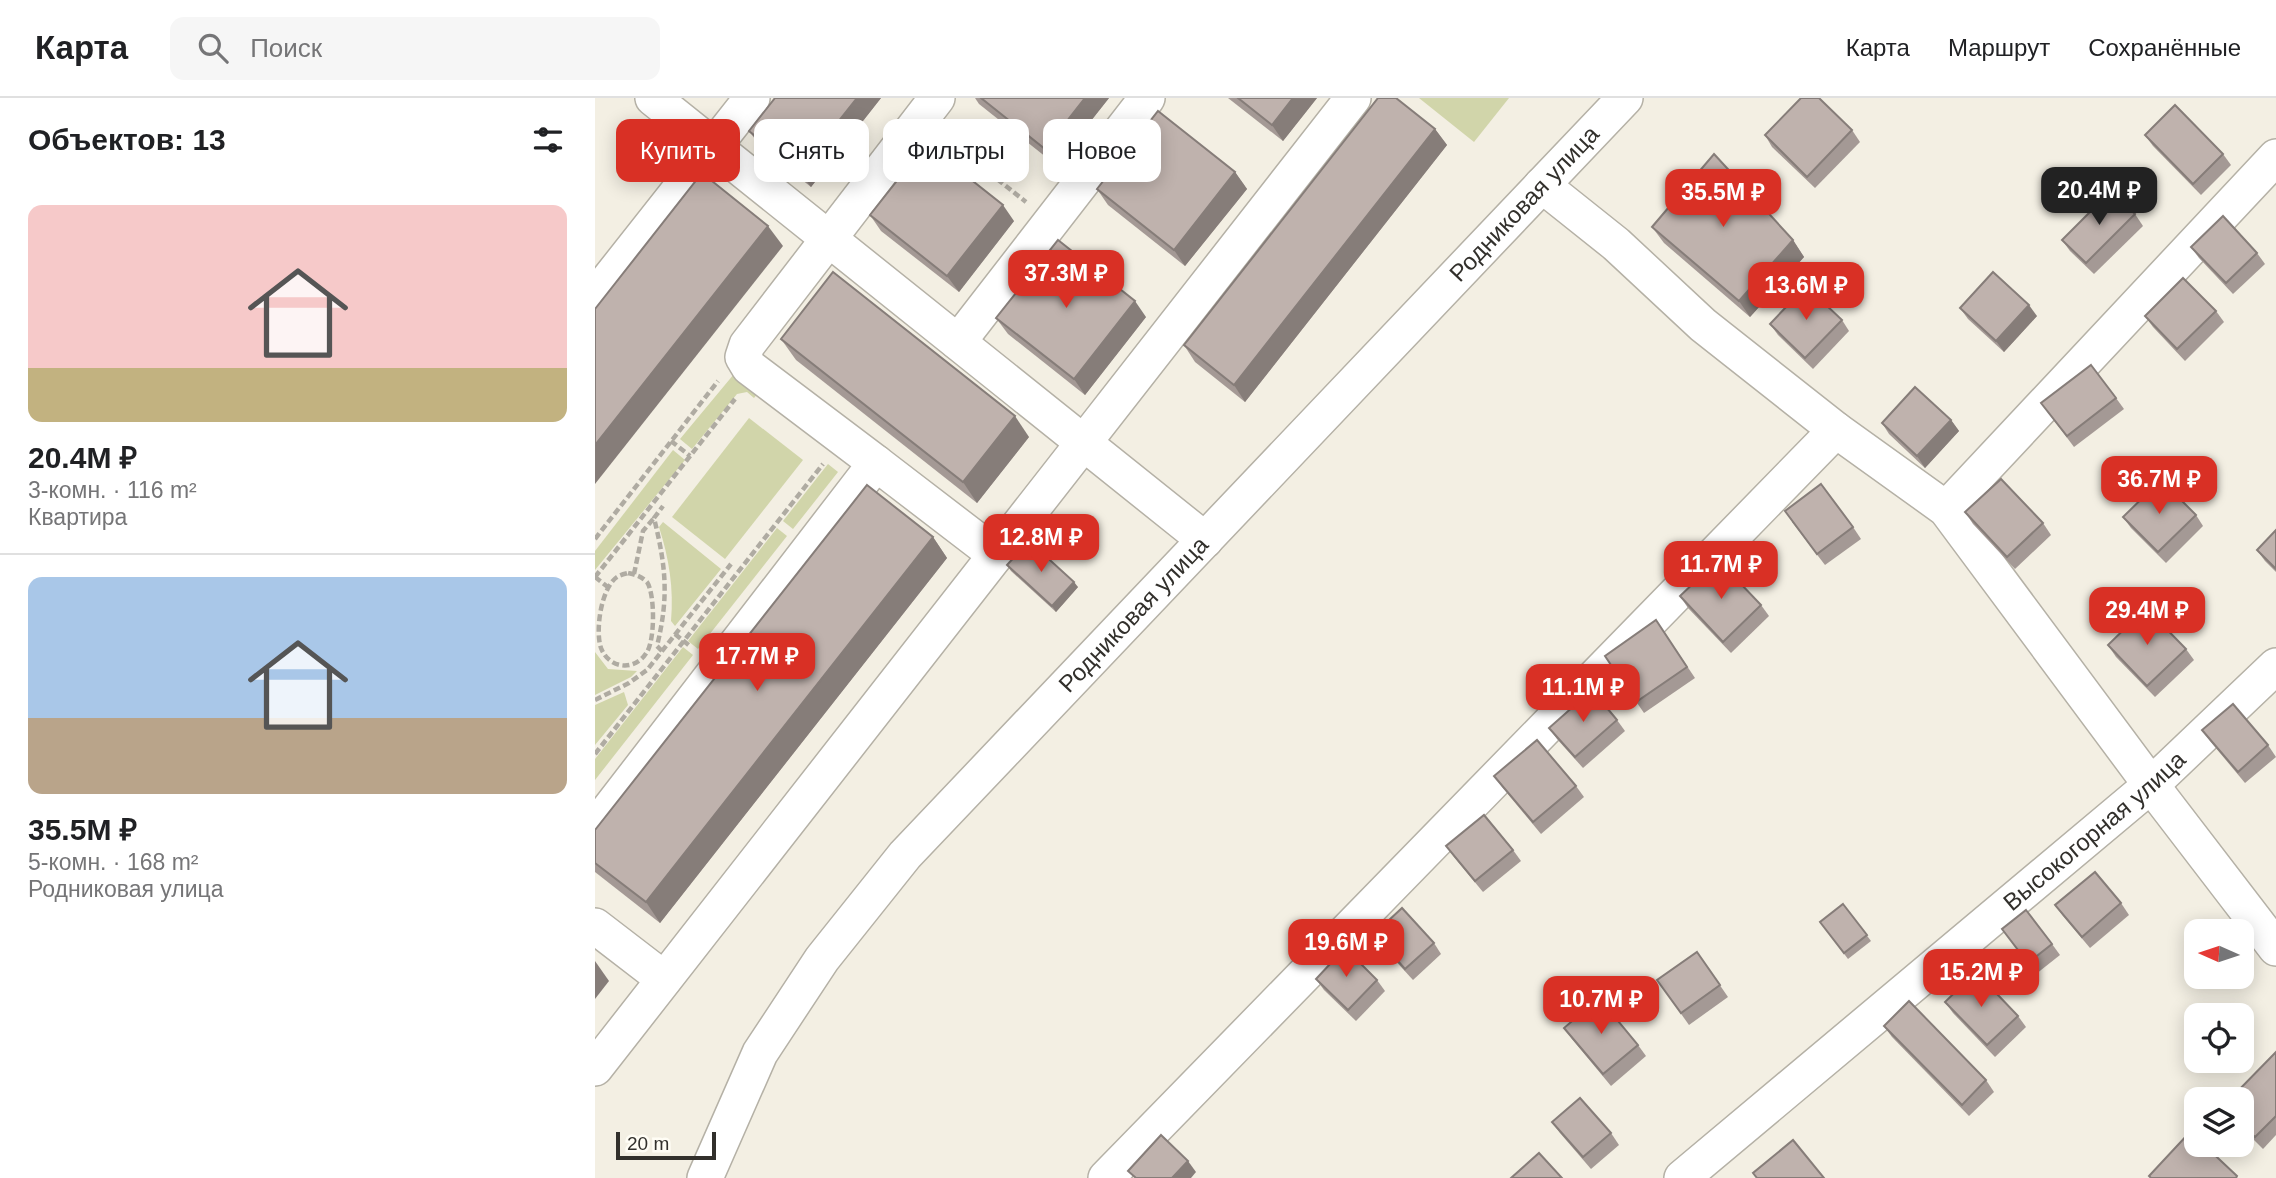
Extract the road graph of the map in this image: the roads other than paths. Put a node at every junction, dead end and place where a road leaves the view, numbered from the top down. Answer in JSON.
{"nodes":[{"id":1,"x":653,"y":98,"type":"edge"},
{"id":2,"x":752,"y":98,"type":"edge"},
{"id":3,"x":1147,"y":98,"type":"edge"},
{"id":4,"x":1353,"y":98,"type":"edge"},
{"id":5,"x":1625,"y":98,"type":"edge"},
{"id":6,"x":929,"y":108,"type":"edge"},
{"id":7,"x":679,"y":119,"type":"edge"},
{"id":8,"x":735,"y":119,"type":"edge"},
{"id":9,"x":2276,"y":157,"type":"edge"},
{"id":10,"x":740,"y":169,"type":"edge"},
{"id":11,"x":685,"y":182,"type":"edge"},
{"id":12,"x":1542,"y":185,"type":"junction"},
{"id":13,"x":828,"y":239,"type":"junction"},
{"id":14,"x":595,"y":297,"type":"edge"},
{"id":15,"x":958,"y":342,"type":"junction"},
{"id":16,"x":1836,"y":430,"type":"junction"},
{"id":17,"x":1084,"y":443,"type":"junction"},
{"id":18,"x":876,"y":463,"type":"junction"},
{"id":19,"x":1946,"y":509,"type":"junction"},
{"id":20,"x":1205,"y":540,"type":"junction"},
{"id":21,"x":996,"y":555,"type":"junction"},
{"id":22,"x":2276,"y":666,"type":"edge"},
{"id":23,"x":2151,"y":785,"type":"junction"},
{"id":24,"x":595,"y":828,"type":"edge"},
{"id":25,"x":595,"y":926,"type":"edge"},
{"id":26,"x":2276,"y":948,"type":"edge"},
{"id":27,"x":664,"y":979,"type":"junction"},
{"id":28,"x":595,"y":1068,"type":"edge"},
{"id":29,"x":705,"y":1178,"type":"edge"},
{"id":30,"x":1106,"y":1178,"type":"edge"},
{"id":31,"x":1682,"y":1178,"type":"edge"}],
"edges":[{"from":1,"to":7,"type":"street"},
{"from":2,"to":8,"type":"street"},
{"from":3,"to":15,"type":"street"},
{"from":4,"to":17,"type":"street"},
{"from":5,"to":12,"type":"street","name":"Родниковая улица"},
{"from":6,"to":13,"type":"street"},
{"from":9,"to":19,"type":"street"},
{"from":10,"to":13,"type":"street"},
{"from":11,"to":14,"type":"street"},
{"from":12,"to":16,"type":"street"},
{"from":12,"to":20,"type":"street","name":"Родниковая улица"},
{"from":13,"to":15,"type":"street"},
{"from":13,"to":18,"type":"street"},
{"from":15,"to":17,"type":"street"},
{"from":16,"to":19,"type":"street"},
{"from":16,"to":30,"type":"street"},
{"from":17,"to":20,"type":"street"},
{"from":17,"to":21,"type":"street"},
{"from":18,"to":21,"type":"street"},
{"from":18,"to":24,"type":"street"},
{"from":19,"to":23,"type":"street"},
{"from":20,"to":29,"type":"street","name":"Родниковая улица"},
{"from":21,"to":27,"type":"street"},
{"from":22,"to":23,"type":"street","name":"Высокогорная улица"},
{"from":23,"to":26,"type":"street"},
{"from":23,"to":31,"type":"street","name":"Высокогорная улица"},
{"from":25,"to":27,"type":"street"},
{"from":27,"to":28,"type":"street"}]}
